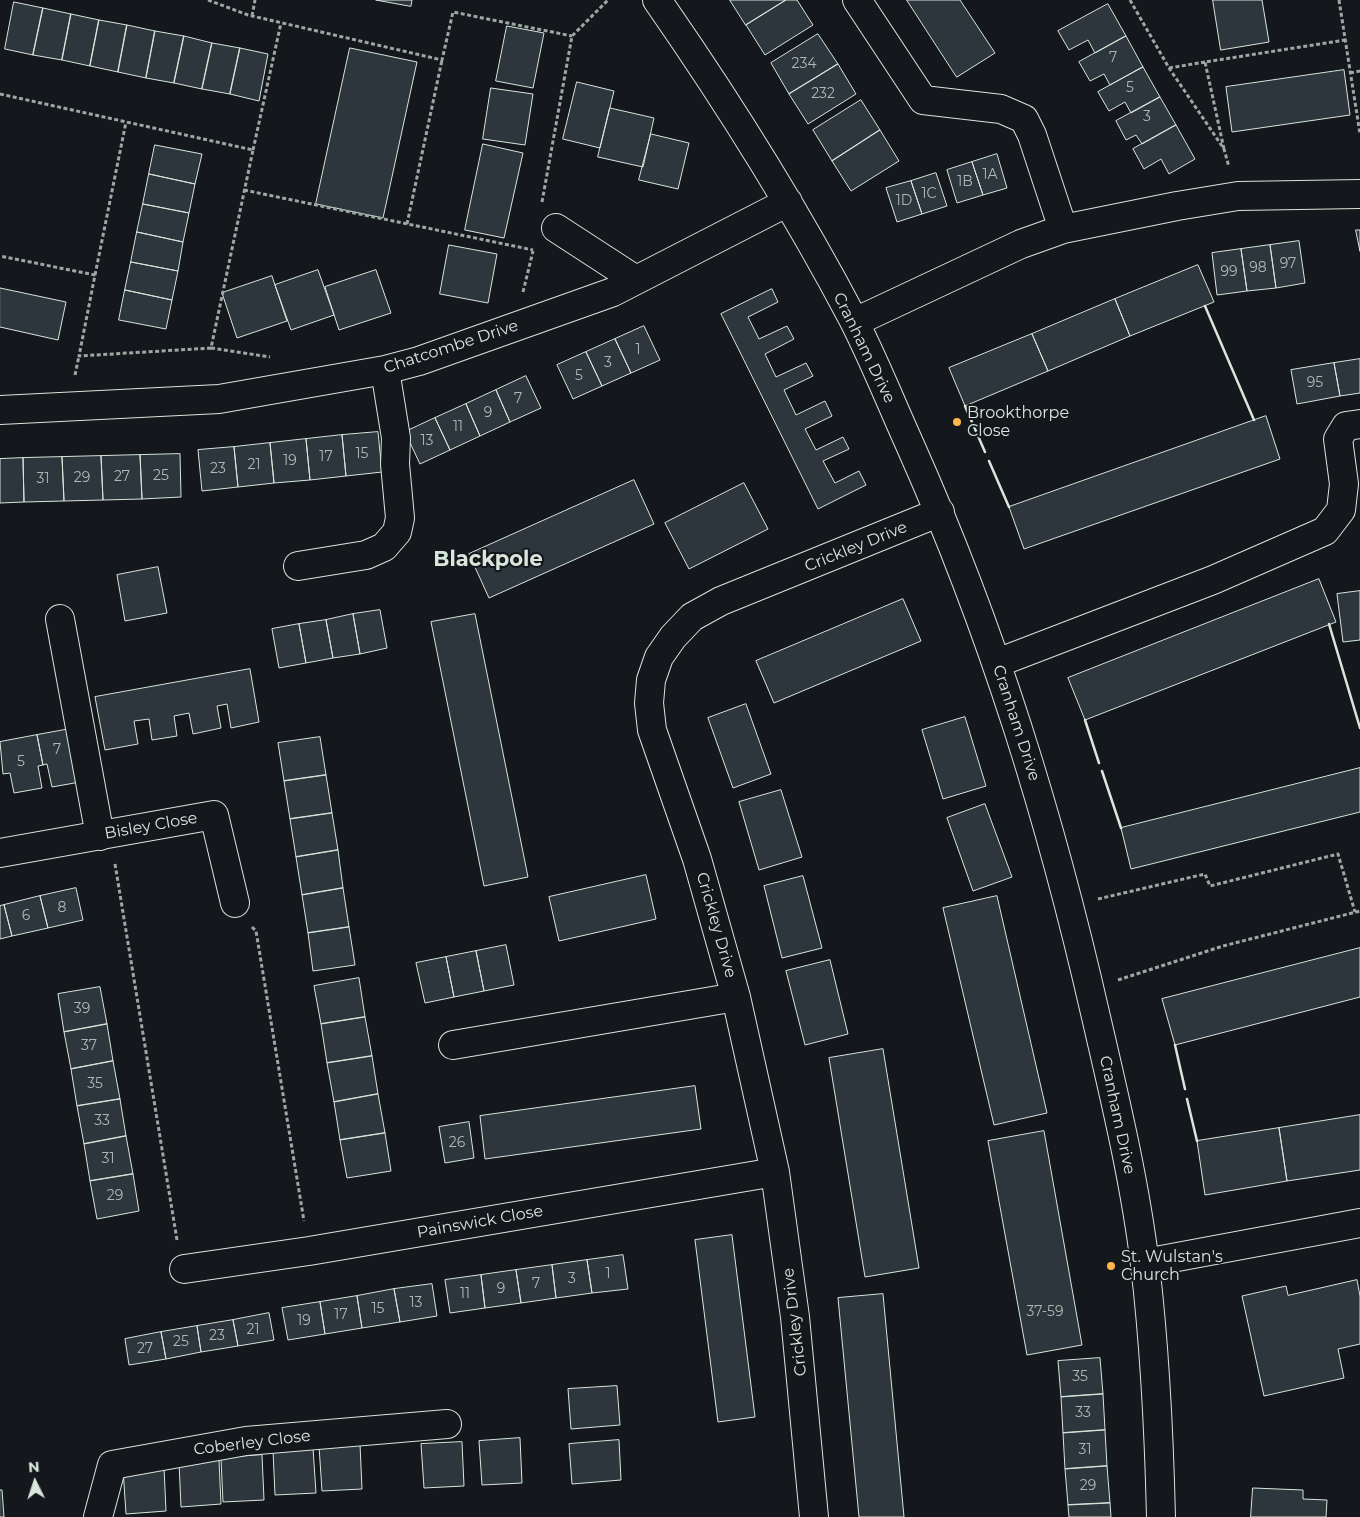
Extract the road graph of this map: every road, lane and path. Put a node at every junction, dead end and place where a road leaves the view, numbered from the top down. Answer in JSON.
{"nodes":[{"id":1,"x":208,"y":0,"type":"edge"},
{"id":2,"x":256,"y":0,"type":"edge"},
{"id":3,"x":608,"y":0,"type":"edge"},
{"id":4,"x":657,"y":0,"type":"edge"},
{"id":5,"x":857,"y":0,"type":"edge"},
{"id":6,"x":1130,"y":0,"type":"edge"},
{"id":7,"x":1339,"y":0,"type":"edge"},
{"id":8,"x":252,"y":16,"type":"junction"},
{"id":9,"x":281,"y":22,"type":"junction"},
{"id":10,"x":572,"y":36,"type":"junction"},
{"id":11,"x":1345,"y":40,"type":"junction"},
{"id":12,"x":442,"y":60,"type":"junction"},
{"id":13,"x":1205,"y":62,"type":"junction"},
{"id":14,"x":1169,"y":68,"type":"junction"},
{"id":15,"x":1360,"y":71,"type":"edge"},
{"id":16,"x":1350,"y":73,"type":"junction"},
{"id":17,"x":0,"y":94,"type":"edge"},
{"id":18,"x":126,"y":122,"type":"junction"},
{"id":19,"x":1360,"y":134,"type":"edge"},
{"id":20,"x":1224,"y":149,"type":"junction"},
{"id":21,"x":253,"y":150,"type":"junction"},
{"id":22,"x":244,"y":190,"type":"junction"},
{"id":23,"x":1360,"y":194,"type":"edge"},
{"id":24,"x":1238,"y":196,"type":"junction"},
{"id":25,"x":788,"y":202,"type":"junction"},
{"id":26,"x":407,"y":224,"type":"junction"},
{"id":27,"x":544,"y":227,"type":"junction"},
{"id":28,"x":1063,"y":229,"type":"junction"},
{"id":29,"x":0,"y":256,"type":"edge"},
{"id":30,"x":95,"y":275,"type":"junction"},
{"id":31,"x":636,"y":280,"type":"junction"},
{"id":32,"x":855,"y":322,"type":"junction"},
{"id":33,"x":385,"y":370,"type":"junction"},
{"id":34,"x":0,"y":410,"type":"edge"},
{"id":35,"x":1360,"y":424,"type":"edge"},
{"id":36,"x":940,"y":512,"type":"junction"},
{"id":37,"x":298,"y":566,"type":"dead end"},
{"id":38,"x":60,"y":619,"type":"dead end"},
{"id":39,"x":997,"y":663,"type":"junction"},
{"id":40,"x":105,"y":835,"type":"junction"},
{"id":41,"x":0,"y":853,"type":"edge"},
{"id":42,"x":235,"y":902,"type":"joint"},
{"id":43,"x":1070,"y":905,"type":"junction"},
{"id":44,"x":1360,"y":911,"type":"edge"},
{"id":45,"x":1355,"y":912,"type":"junction"},
{"id":46,"x":1090,"y":989,"type":"junction"},
{"id":47,"x":736,"y":996,"type":"junction"},
{"id":48,"x":453,"y":1044,"type":"dead end"},
{"id":49,"x":776,"y":1172,"type":"junction"},
{"id":50,"x":1359,"y":1225,"type":"edge"},
{"id":51,"x":309,"y":1251,"type":"junction"},
{"id":52,"x":1145,"y":1263,"type":"junction"},
{"id":53,"x":184,"y":1269,"type":"joint"},
{"id":54,"x":447,"y":1424,"type":"dead end"},
{"id":55,"x":98,"y":1517,"type":"edge"},
{"id":56,"x":814,"y":1517,"type":"edge"},
{"id":57,"x":1161,"y":1517,"type":"edge"}],
"edges":[{"from":1,"to":8,"type":"path"},
{"from":2,"to":8,"type":"path"},
{"from":3,"to":10,"type":"path"},
{"from":4,"to":25,"type":"street","name":"Cranham Drive"},
{"from":5,"to":28,"type":"street"},
{"from":6,"to":14,"type":"path"},
{"from":7,"to":11,"type":"path"},
{"from":8,"to":9,"type":"path"},
{"from":9,"to":12,"type":"path"},
{"from":9,"to":21,"type":"path"},
{"from":10,"to":12,"type":"path"},
{"from":10,"to":27,"type":"path"},
{"from":11,"to":13,"type":"path"},
{"from":11,"to":16,"type":"path"},
{"from":12,"to":26,"type":"path"},
{"from":13,"to":14,"type":"path"},
{"from":13,"to":20,"type":"path"},
{"from":14,"to":20,"type":"path"},
{"from":15,"to":16,"type":"path"},
{"from":16,"to":19,"type":"path"},
{"from":17,"to":18,"type":"path"},
{"from":18,"to":21,"type":"path"},
{"from":18,"to":30,"type":"path"},
{"from":20,"to":24,"type":"path"},
{"from":21,"to":22,"type":"path"},
{"from":22,"to":26,"type":"path"},
{"from":22,"to":30,"type":"path"},
{"from":23,"to":24,"type":"street"},
{"from":24,"to":28,"type":"street"},
{"from":25,"to":31,"type":"street","name":"Chatcombe Drive"},
{"from":25,"to":32,"type":"street","name":"Cranham Drive"},
{"from":26,"to":27,"type":"path"},
{"from":27,"to":31,"type":"street"},
{"from":28,"to":32,"type":"street"},
{"from":29,"to":30,"type":"path"},
{"from":31,"to":33,"type":"street","name":"Chatcombe Drive"},
{"from":32,"to":36,"type":"street","name":"Cranham Drive"},
{"from":33,"to":34,"type":"street","name":"Chatcombe Drive"},
{"from":33,"to":37,"type":"street"},
{"from":35,"to":39,"type":"street"},
{"from":36,"to":39,"type":"street","name":"Cranham Drive"},
{"from":36,"to":47,"type":"street","name":"Crickley Drive"},
{"from":38,"to":40,"type":"street"},
{"from":39,"to":43,"type":"street","name":"Cranham Drive"},
{"from":40,"to":41,"type":"street","name":"Bisley Close"},
{"from":40,"to":42,"type":"street","name":"Bisley Close"},
{"from":40,"to":53,"type":"path"},
{"from":42,"to":51,"type":"path"},
{"from":43,"to":45,"type":"path"},
{"from":43,"to":46,"type":"street","name":"Cranham Drive"},
{"from":44,"to":45,"type":"path"},
{"from":45,"to":46,"type":"path"},
{"from":46,"to":52,"type":"street","name":"Cranham Drive"},
{"from":47,"to":48,"type":"street"},
{"from":47,"to":49,"type":"street","name":"Crickley Drive"},
{"from":49,"to":51,"type":"street","name":"Painswick Close"},
{"from":49,"to":56,"type":"street","name":"Crickley Drive"},
{"from":50,"to":52,"type":"street"},
{"from":51,"to":53,"type":"street","name":"Painswick Close"},
{"from":52,"to":57,"type":"street","name":"Cranham Drive"},
{"from":54,"to":55,"type":"street","name":"Coberley Close"}]}
